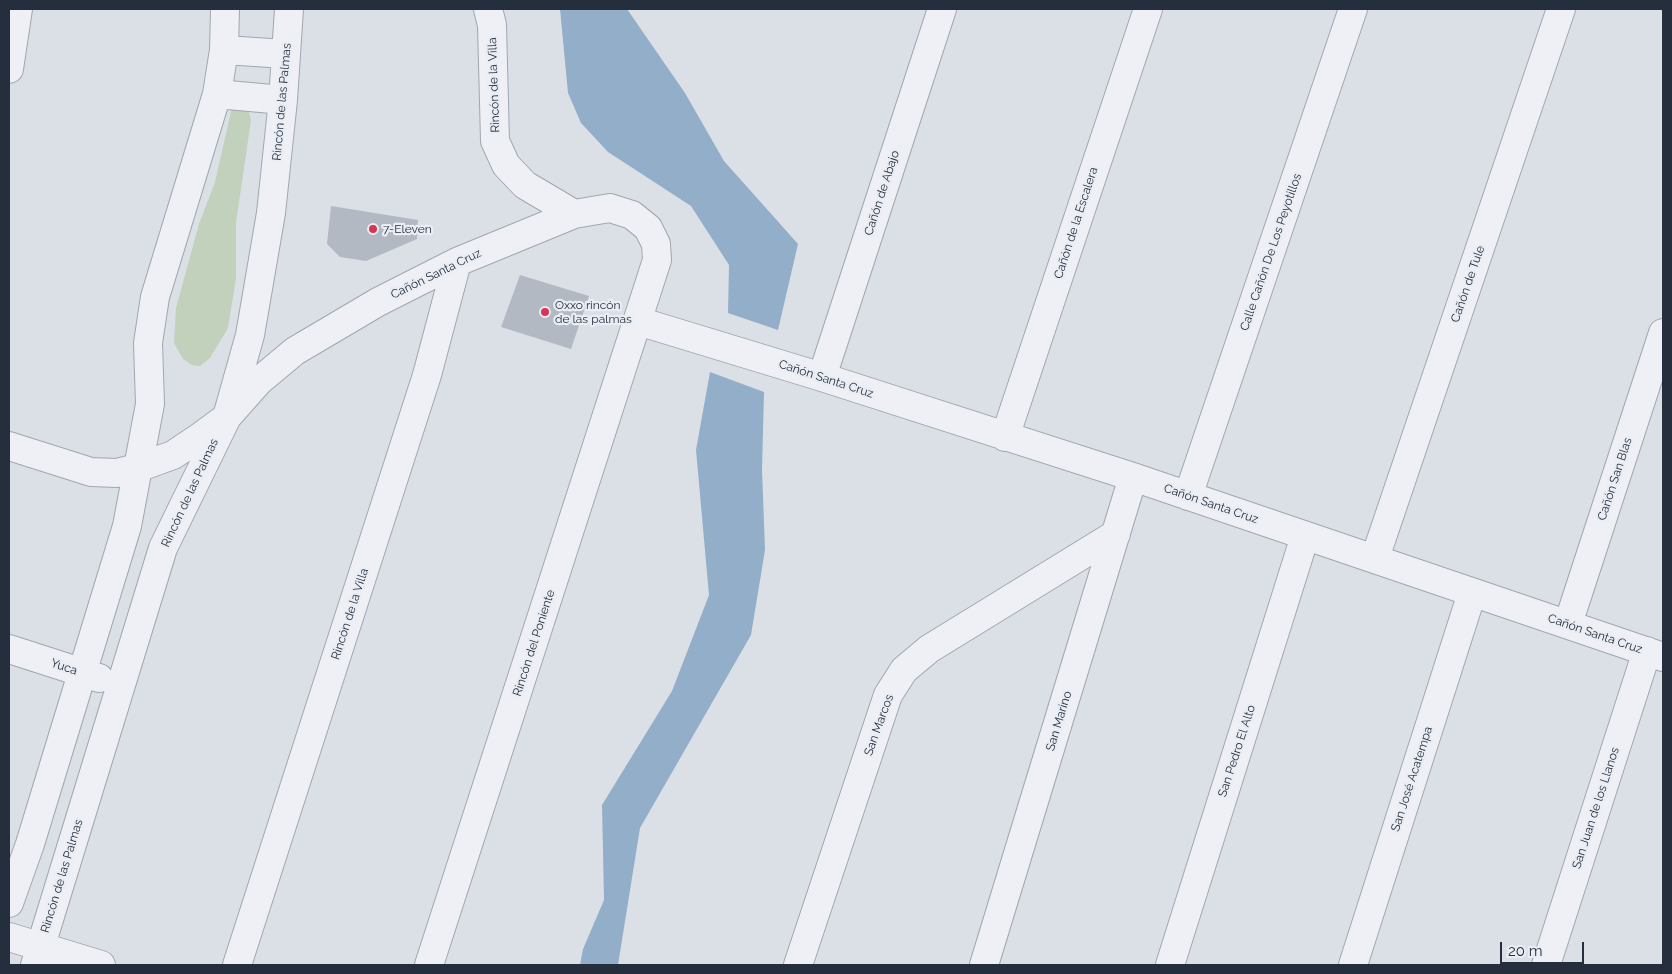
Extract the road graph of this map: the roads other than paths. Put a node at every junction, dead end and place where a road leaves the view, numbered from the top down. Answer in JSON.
{"nodes":[{"id":1,"x":18,"y":9,"type":"edge"},
{"id":2,"x":225,"y":9,"type":"edge"},
{"id":3,"x":289,"y":9,"type":"edge"},
{"id":4,"x":488,"y":9,"type":"edge"},
{"id":5,"x":942,"y":9,"type":"edge"},
{"id":6,"x":1148,"y":9,"type":"edge"},
{"id":7,"x":1353,"y":9,"type":"edge"},
{"id":8,"x":1561,"y":9,"type":"edge"},
{"id":9,"x":224,"y":50,"type":"junction"},
{"id":10,"x":286,"y":54,"type":"junction"},
{"id":11,"x":9,"y":69,"type":"edge"},
{"id":12,"x":217,"y":94,"type":"junction"},
{"id":13,"x":283,"y":100,"type":"junction"},
{"id":14,"x":574,"y":214,"type":"junction"},
{"id":15,"x":457,"y":262,"type":"junction"},
{"id":16,"x":638,"y":322,"type":"junction"},
{"id":17,"x":1663,"y":334,"type":"edge"},
{"id":18,"x":822,"y":377,"type":"junction"},
{"id":19,"x":226,"y":417,"type":"junction"},
{"id":20,"x":1005,"y":437,"type":"junction"},
{"id":21,"x":9,"y":446,"type":"edge"},
{"id":22,"x":140,"y":467,"type":"junction"},
{"id":23,"x":1133,"y":476,"type":"junction"},
{"id":24,"x":1188,"y":496,"type":"junction"},
{"id":25,"x":1116,"y":534,"type":"junction"},
{"id":26,"x":1305,"y":536,"type":"junction"},
{"id":27,"x":1376,"y":558,"type":"junction"},
{"id":28,"x":1472,"y":592,"type":"junction"},
{"id":29,"x":1568,"y":624,"type":"junction"},
{"id":30,"x":9,"y":648,"type":"edge"},
{"id":31,"x":1655,"y":654,"type":"edge"},
{"id":32,"x":83,"y":674,"type":"junction"},
{"id":33,"x":120,"y":684,"type":"junction"},
{"id":34,"x":19,"y":840,"type":"edge"},
{"id":35,"x":9,"y":903,"type":"edge"},
{"id":36,"x":9,"y":937,"type":"edge"},
{"id":37,"x":38,"y":956,"type":"edge"},
{"id":38,"x":100,"y":965,"type":"edge"},
{"id":39,"x":237,"y":965,"type":"edge"},
{"id":40,"x":429,"y":965,"type":"edge"},
{"id":41,"x":798,"y":965,"type":"edge"},
{"id":42,"x":984,"y":965,"type":"edge"},
{"id":43,"x":1170,"y":965,"type":"edge"},
{"id":44,"x":1353,"y":965,"type":"edge"},
{"id":45,"x":1546,"y":965,"type":"edge"}],
"edges":[{"from":1,"to":11,"type":"street"},
{"from":2,"to":9,"type":"street"},
{"from":3,"to":10,"type":"street","name":"Rincón de las Palmas"},
{"from":4,"to":14,"type":"street","name":"Rincón de la Villa"},
{"from":5,"to":18,"type":"street","name":"Cañón de Abajo"},
{"from":6,"to":20,"type":"street","name":"Cañón de la Escalera"},
{"from":7,"to":24,"type":"street","name":"Calle Cañón De Los Peyotillos"},
{"from":8,"to":27,"type":"street","name":"Cañón de Tule"},
{"from":9,"to":10,"type":"street"},
{"from":9,"to":12,"type":"street"},
{"from":10,"to":13,"type":"street","name":"Rincón de las Palmas"},
{"from":12,"to":13,"type":"street"},
{"from":12,"to":22,"type":"street"},
{"from":13,"to":19,"type":"street","name":"Rincón de las Palmas"},
{"from":14,"to":15,"type":"street","name":"Cañón Santa Cruz"},
{"from":14,"to":16,"type":"street","name":"Cañón Santa Cruz"},
{"from":15,"to":19,"type":"street","name":"Cañón Santa Cruz"},
{"from":15,"to":39,"type":"street","name":"Rincón de la Villa"},
{"from":16,"to":18,"type":"street","name":"Cañón Santa Cruz"},
{"from":16,"to":40,"type":"street","name":"Rincón del Poniente"},
{"from":17,"to":29,"type":"street","name":"Cañón San Blas"},
{"from":18,"to":20,"type":"street","name":"Cañón Santa Cruz"},
{"from":19,"to":22,"type":"street","name":"Cañón Santa Cruz"},
{"from":19,"to":33,"type":"street","name":"Rincón de las Palmas"},
{"from":20,"to":23,"type":"street","name":"Cañón Santa Cruz"},
{"from":21,"to":22,"type":"street","name":"Cañón Santa Cruz"},
{"from":22,"to":32,"type":"street"},
{"from":23,"to":24,"type":"street","name":"Cañón Santa Cruz"},
{"from":23,"to":25,"type":"street","name":"San Marino"},
{"from":24,"to":26,"type":"street","name":"Cañón Santa Cruz"},
{"from":25,"to":41,"type":"street","name":"San Marcos"},
{"from":25,"to":42,"type":"street","name":"San Marino"},
{"from":26,"to":27,"type":"street","name":"Cañón Santa Cruz"},
{"from":26,"to":43,"type":"street","name":"San Pedro El Alto"},
{"from":27,"to":28,"type":"street","name":"Cañón Santa Cruz"},
{"from":28,"to":29,"type":"street","name":"Cañón Santa Cruz"},
{"from":28,"to":44,"type":"street","name":"San José Acatempa"},
{"from":29,"to":31,"type":"street","name":"Cañón Santa Cruz"},
{"from":30,"to":32,"type":"street","name":"Yuca"},
{"from":31,"to":45,"type":"street","name":"San Juan de los Llanos"},
{"from":32,"to":33,"type":"street","name":"Yuca"},
{"from":32,"to":34,"type":"street"},
{"from":33,"to":37,"type":"street","name":"Rincón de las Palmas"},
{"from":34,"to":35,"type":"street"},
{"from":36,"to":37,"type":"street"},
{"from":37,"to":38,"type":"street"}]}
